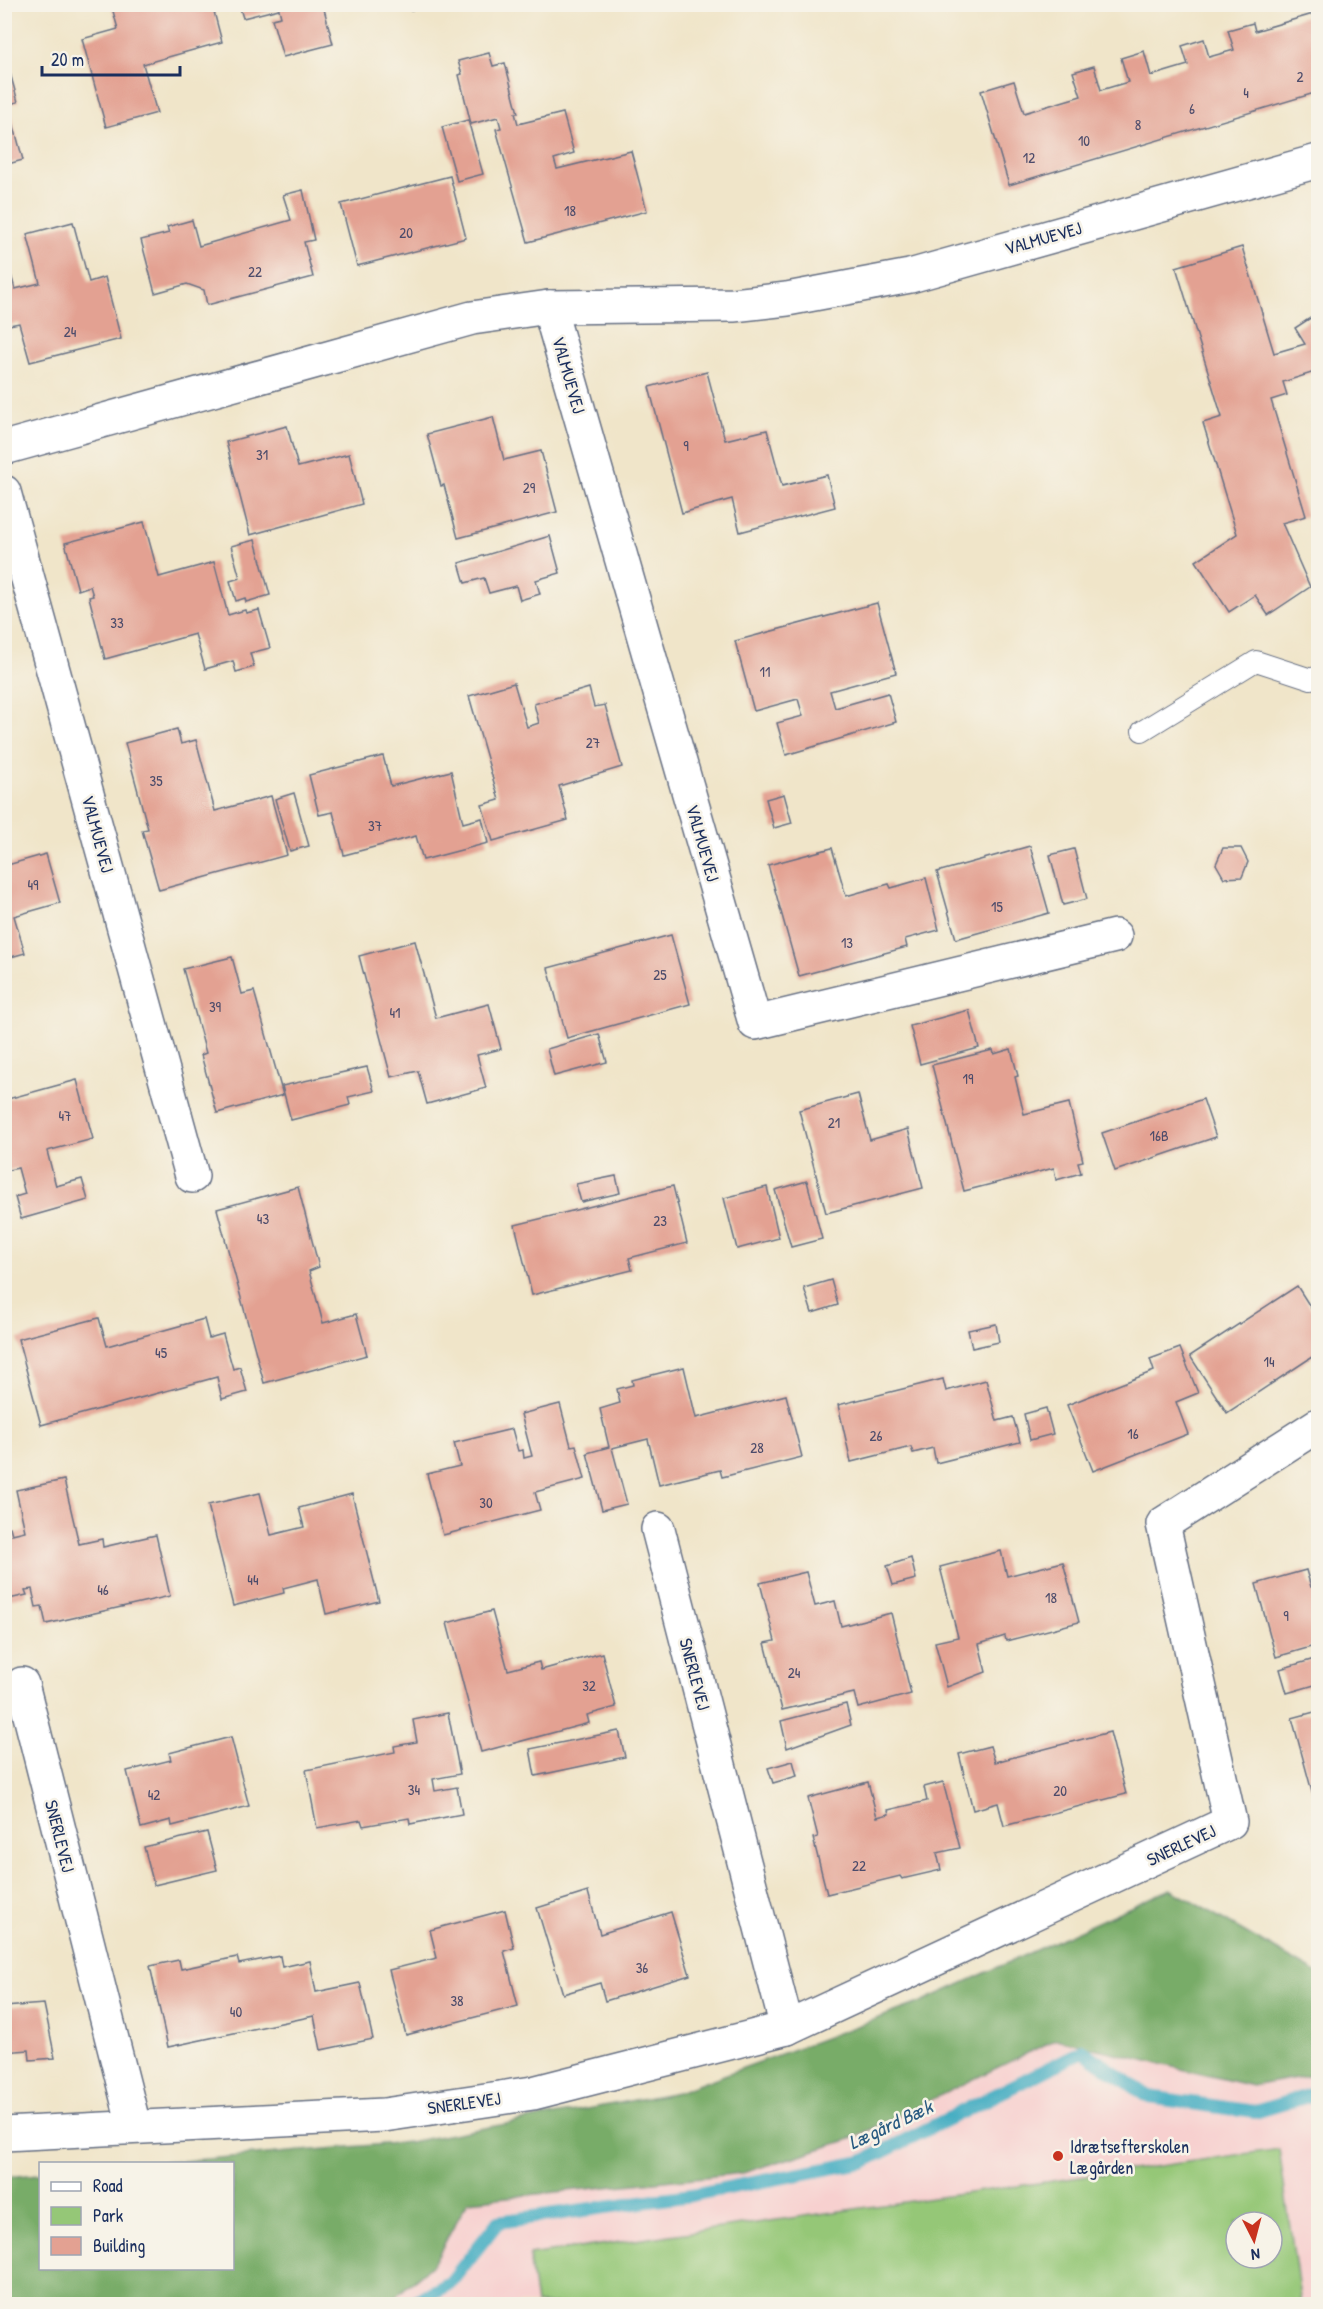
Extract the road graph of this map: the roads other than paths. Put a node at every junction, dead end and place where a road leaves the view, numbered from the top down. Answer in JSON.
{"nodes":[{"id":1,"x":1318,"y":160,"type":"edge"},
{"id":2,"x":549,"y":307,"type":"junction"},
{"id":3,"x":4,"y":448,"type":"edge"},
{"id":4,"x":4,"y":492,"type":"edge"},
{"id":5,"x":1318,"y":676,"type":"edge"},
{"id":6,"x":1142,"y":731,"type":"dead end"},
{"id":7,"x":1115,"y":936,"type":"dead end"},
{"id":8,"x":192,"y":1176,"type":"dead end"},
{"id":9,"x":1318,"y":1425,"type":"edge"},
{"id":10,"x":658,"y":1529,"type":"dead end"},
{"id":11,"x":22,"y":1684,"type":"dead end"},
{"id":12,"x":787,"y":2028,"type":"junction"},
{"id":13,"x":134,"y":2126,"type":"junction"},
{"id":14,"x":4,"y":2134,"type":"edge"}],
"edges":[{"from":1,"to":2,"type":"street","name":"VALMUEVEJ"},
{"from":2,"to":3,"type":"street","name":"VALMUEVEJ"},
{"from":2,"to":7,"type":"street","name":"VALMUEVEJ"},
{"from":4,"to":8,"type":"street","name":"VALMUEVEJ"},
{"from":5,"to":6,"type":"lane"},
{"from":9,"to":12,"type":"street","name":"SNERLEVEJ"},
{"from":10,"to":12,"type":"street","name":"SNERLEVEJ"},
{"from":11,"to":13,"type":"street","name":"SNERLEVEJ"},
{"from":12,"to":13,"type":"street","name":"SNERLEVEJ"},
{"from":13,"to":14,"type":"street","name":"SNERLEVEJ"}]}
